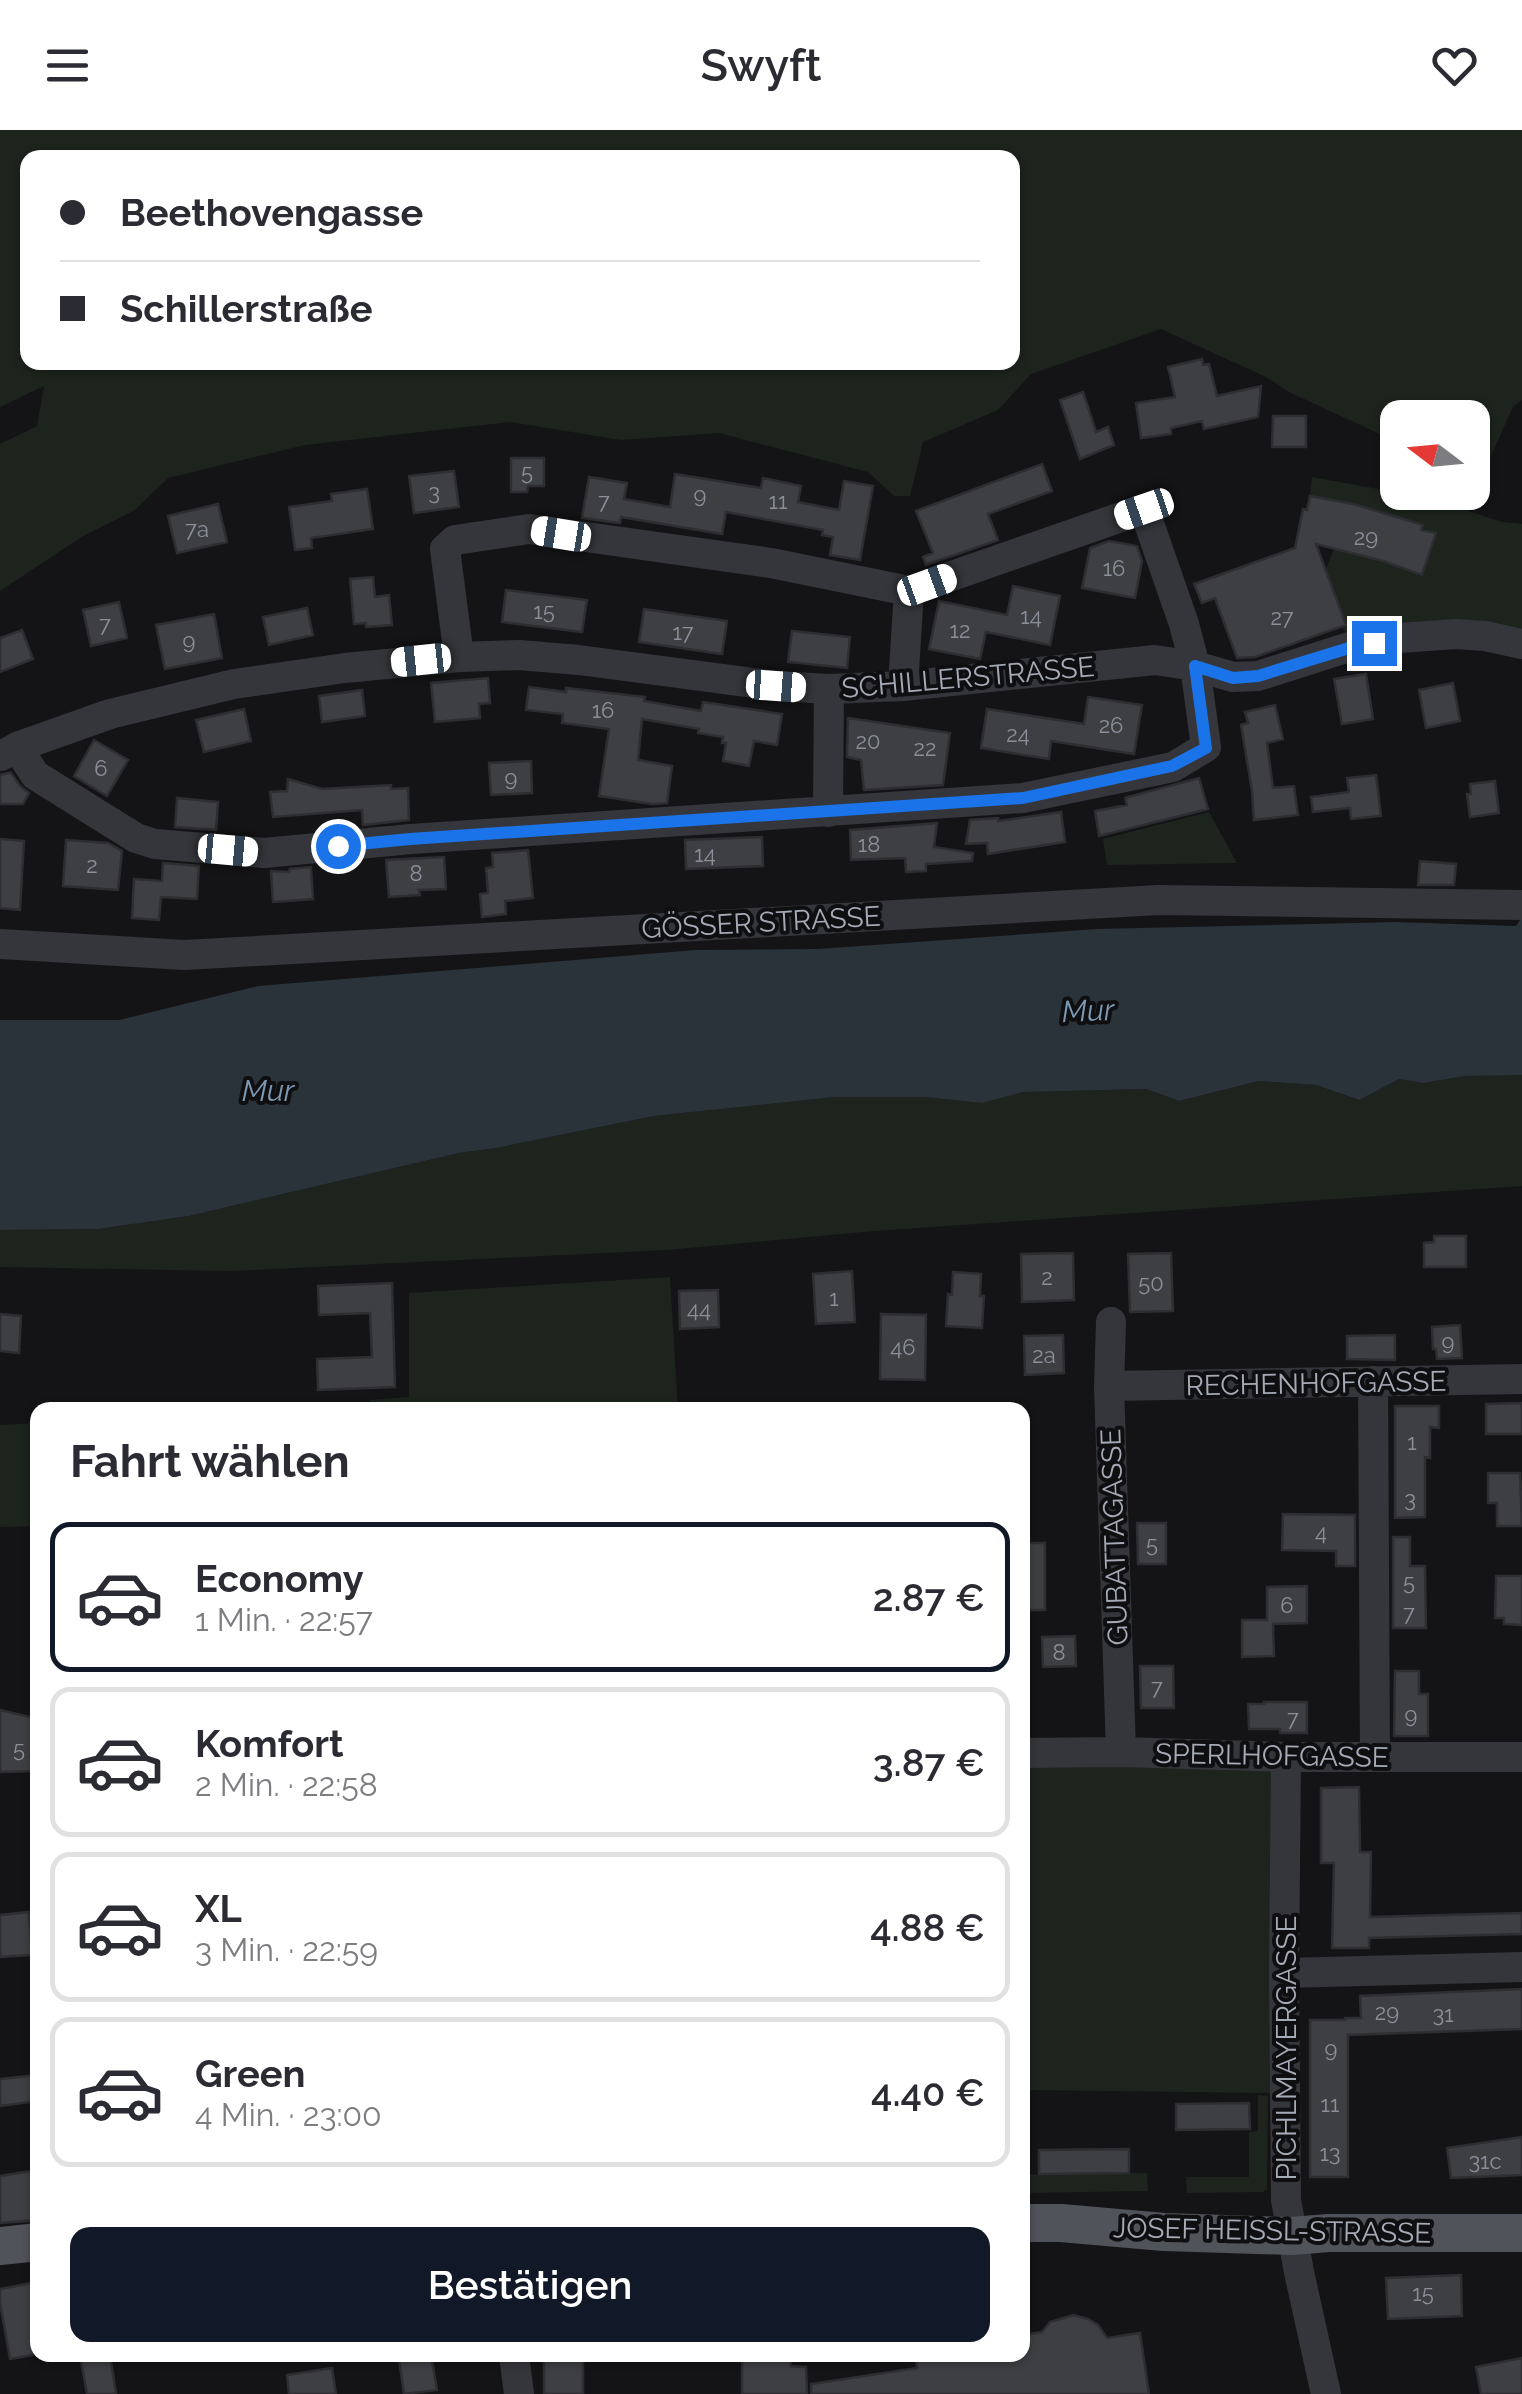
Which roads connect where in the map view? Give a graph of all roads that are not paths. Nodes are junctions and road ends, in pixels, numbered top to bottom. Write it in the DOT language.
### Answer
graph roads {
  1 [pos="909,591"];
  2 [pos="1522,644"];
  3 [pos="459,656"];
  4 [pos="1195,666"];
  5 [pos="903,686"];
  6 [pos="829,690"];
  7 [pos="9,752"];
  8 [pos="828,812"];
  9 [pos="1522,905"];
  10 [pos="0,944"];
  11 [pos="1111,1322"];
  12 [pos="1522,1379"];
  13 [pos="1372,1381"];
  14 [pos="1109,1386"];
  15 [pos="1121,1752"];
  16 [pos="1030,1753"];
  17 [pos="1286,1757"];
  18 [pos="1375,1757"];
  19 [pos="1522,1757"];
  20 [pos="1522,1967"];
  21 [pos="1284,1973"];
  22 [pos="1030,2223"];
  23 [pos="1522,2233"];
  24 [pos="1291,2236"];
  25 [pos="30,2243"];
  26 [pos="0,2246"];
  27 [pos="515,2362"];
  28 [pos="519,2394"];
  29 [pos="1326,2394"];
  1 -- 3 [label="street"];
  1 -- 4 [label="street"];
  1 -- 5 [label="street"];
  2 -- 4 [label="street, SCHILLERSTRASSE"];
  3 -- 6 [label="street, SCHILLERSTRASSE"];
  3 -- 7 [label="street, SCHILLERSTRASSE"];
  4 -- 5 [label="street, SCHILLERSTRASSE"];
  4 -- 8 [label="street"];
  5 -- 6 [label="street, SCHILLERSTRASSE"];
  6 -- 8 [label="street"];
  7 -- 8 [label="street"];
  9 -- 10 [label="street, GÖSSER STRASSE"];
  11 -- 14 [label="street, GUBATTAGASSE"];
  12 -- 13 [label="street, RECHENHOFGASSE"];
  13 -- 14 [label="street, RECHENHOFGASSE"];
  13 -- 18 [label="street"];
  14 -- 15 [label="street, GUBATTAGASSE"];
  15 -- 16 [label="street, SPERLHOFGASSE"];
  15 -- 17 [label="street, SPERLHOFGASSE"];
  17 -- 18 [label="street, SPERLHOFGASSE"];
  17 -- 21 [label="street, PICHLMAYERGASSE"];
  18 -- 19 [label="street, SPERLHOFGASSE"];
  20 -- 21 [label="street"];
  21 -- 24 [label="street, PICHLMAYERGASSE"];
  22 -- 24 [label="main road, JOSEF HEISSL-STRASSE"];
  23 -- 24 [label="main road, JOSEF HEISSL-STRASSE"];
  24 -- 29 [label="street, PICHLMAYERGASSE"];
  25 -- 26 [label="main road"];
  27 -- 28 [label="street"];
}
